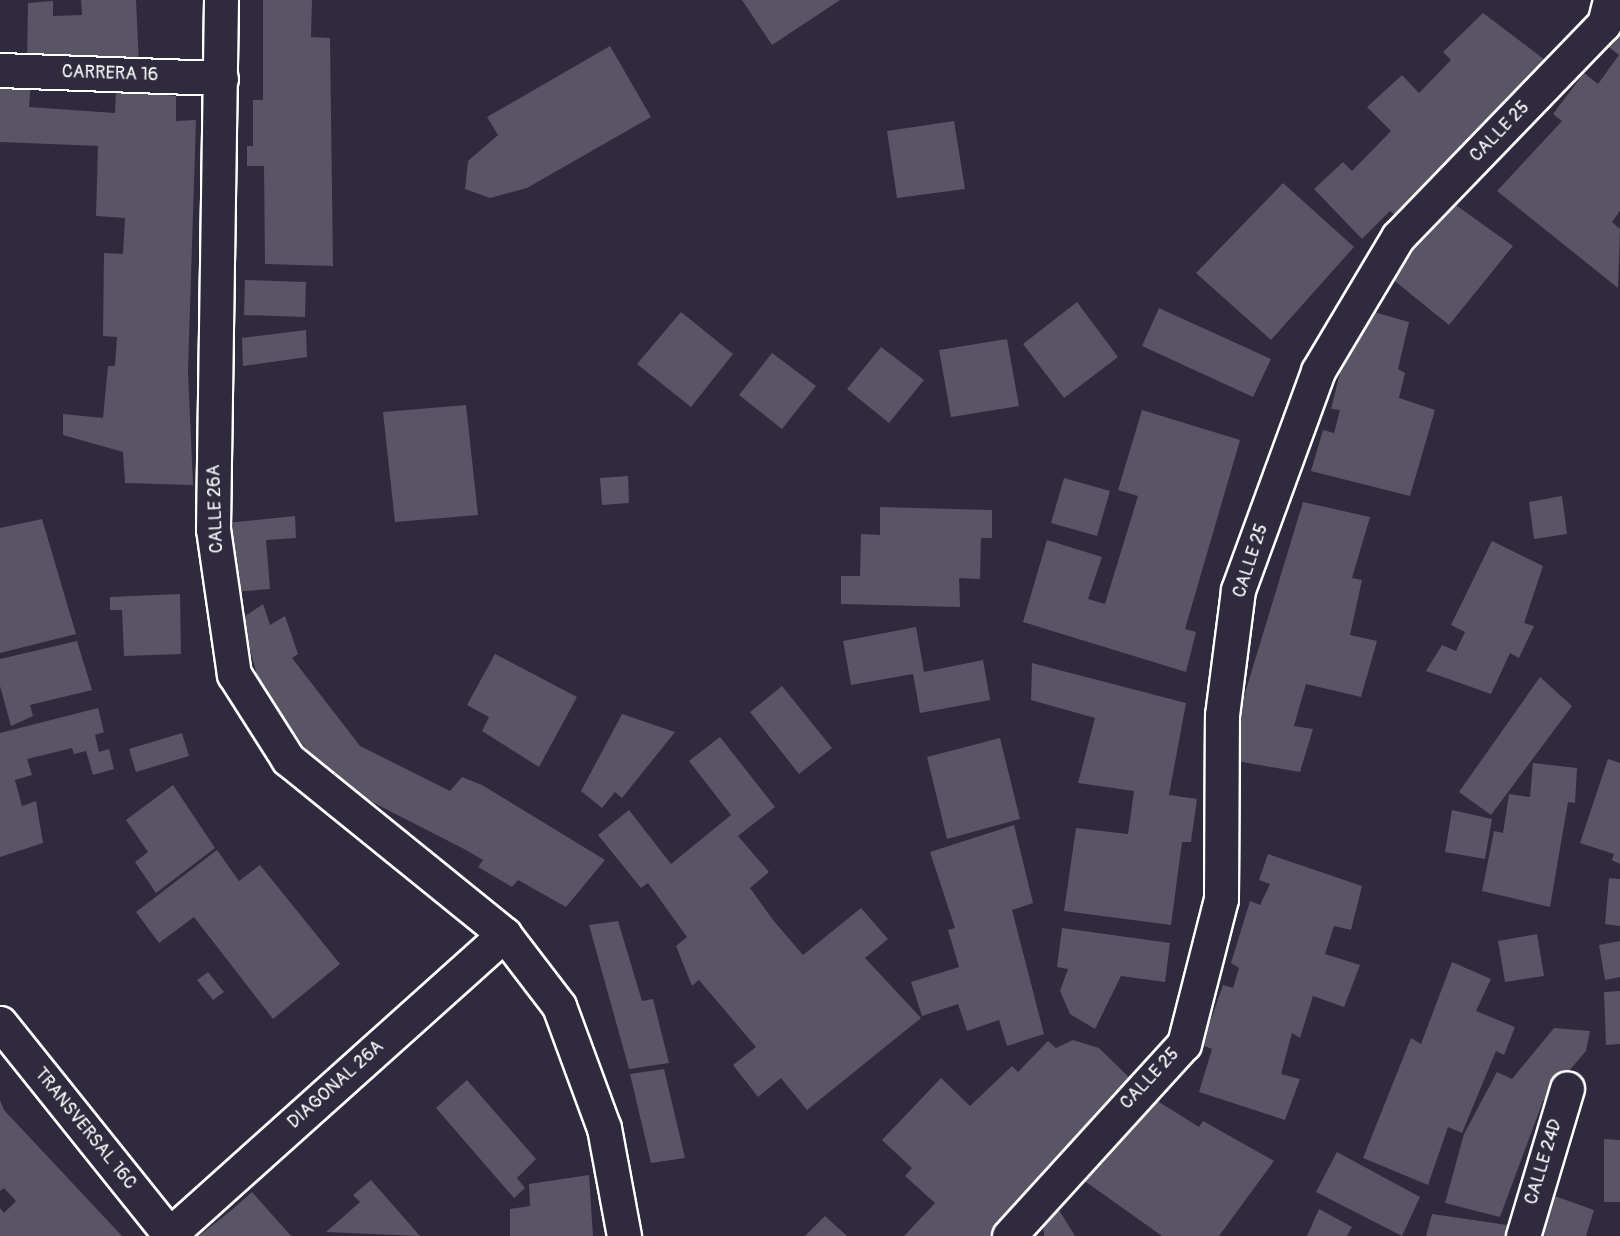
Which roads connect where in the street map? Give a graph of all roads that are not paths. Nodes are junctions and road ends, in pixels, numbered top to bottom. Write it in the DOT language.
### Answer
graph roads {
  1 [pos="221,0"];
  2 [pos="1610,0"];
  3 [pos="0,69"];
  4 [pos="221,78"];
  5 [pos="504,934"];
  6 [pos="0,1023"];
  7 [pos="1567,1088"];
  8 [pos="169,1235"];
  9 [pos="624,1236"];
  10 [pos="1009,1236"];
  11 [pos="1523,1236"];
  1 -- 4 [label="street, CALLE 26A"];
  2 -- 10 [label="street, CALLE 25"];
  3 -- 4 [label="street, CARRERA 16"];
  4 -- 5 [label="street, CALLE 26A"];
  5 -- 8 [label="street, DIAGONAL 26A"];
  5 -- 9 [label="street, CALLE 26A"];
  6 -- 8 [label="street, TRANSVERSAL 16C"];
  7 -- 11 [label="street, CALLE 24D"];
}
